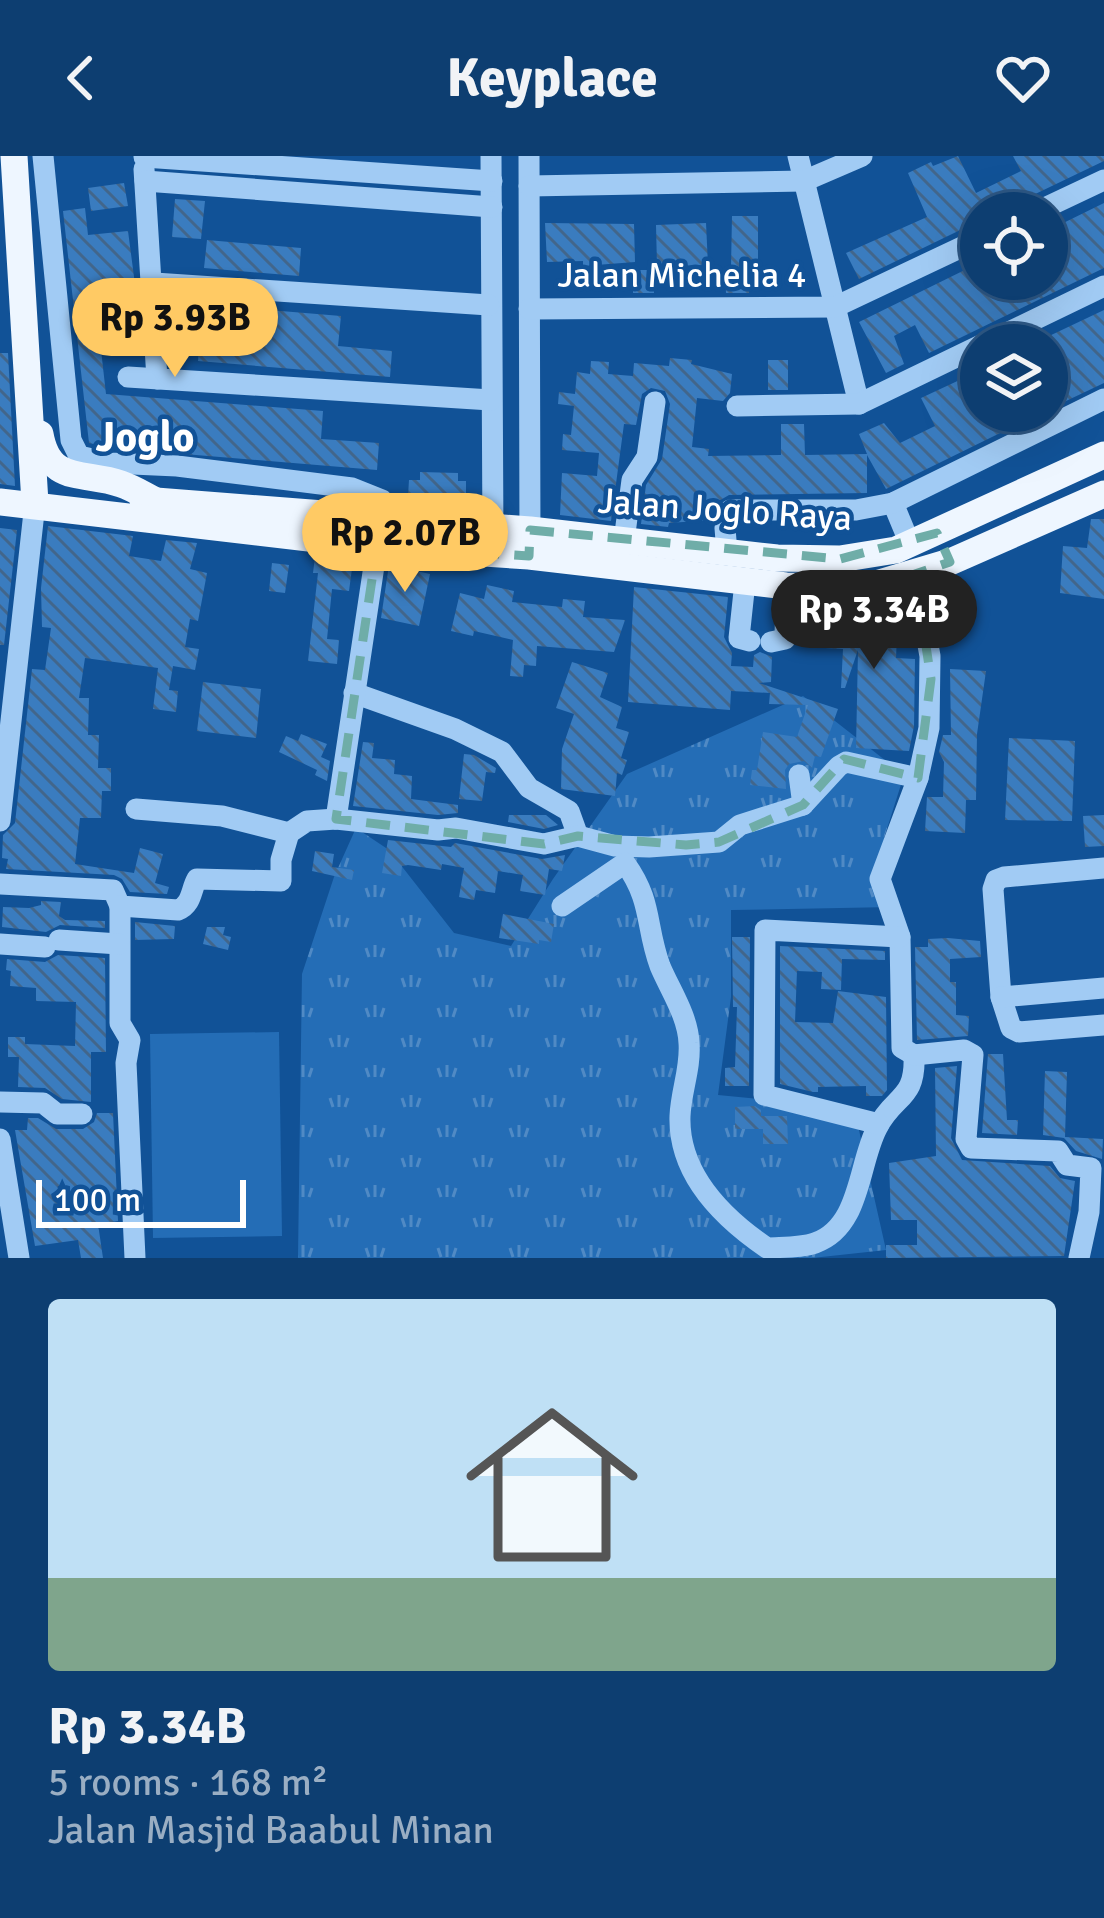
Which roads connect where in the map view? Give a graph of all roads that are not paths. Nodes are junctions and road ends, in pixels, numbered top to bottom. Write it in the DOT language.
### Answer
graph roads {
  1 [pos="14,156"];
  2 [pos="43,156"];
  3 [pos="491,156"];
  4 [pos="529,156"];
  5 [pos="798,156"];
  6 [pos="862,156"];
  7 [pos="144,165"];
  8 [pos="1104,180"];
  9 [pos="491,181"];
  10 [pos="805,181"];
  11 [pos="529,186"];
  12 [pos="45,187"];
  13 [pos="1068,197"];
  14 [pos="11,200"];
  15 [pos="492,207"];
  16 [pos="960,248"];
  17 [pos="154,283"];
  18 [pos="1104,286"];
  19 [pos="489,305"];
  20 [pos="836,307"];
  21 [pos="529,309"];
  22 [pos="1025,324"];
  23 [pos="960,355"];
  24 [pos="128,377"];
  25 [pos="157,379"];
  26 [pos="1104,399"];
  27 [pos="491,400"];
  28 [pos="655,402"];
  29 [pos="859,404"];
  30 [pos="737,406"];
  31 [pos="32,413"];
  32 [pos="1104,455"];
  33 [pos="177,466"];
  34 [pos="1104,494"];
  35 [pos="165,501"];
  36 [pos="0,502"];
  37 [pos="35,503"];
  38 [pos="893,503"];
  39 [pos="404,523"];
  40 [pos="924,538"];
  41 [pos="493,540"];
  42 [pos="624,541"];
  43 [pos="530,543"];
  44 [pos="377,546"];
  45 [pos="727,553"];
  46 [pos="950,562"];
  47 [pos="915,574"];
  48 [pos="745,582"];
  49 [pos="786,586"];
  50 [pos="354,693"];
  51 [pos="799,776"];
  52 [pos="918,778"];
  53 [pos="803,805"];
  54 [pos="136,809"];
  55 [pos="336,819"];
  56 [pos="0,821"];
  57 [pos="289,833"];
  58 [pos="578,836"];
  59 [pos="621,854"];
  60 [pos="1104,868"];
  61 [pos="0,884"];
  62 [pos="120,906"];
  63 [pos="562,906"];
  64 [pos="899,938"];
  65 [pos="0,944"];
  66 [pos="119,944"];
  67 [pos="1104,988"];
  68 [pos="1001,997"];
  69 [pos="1104,1024"];
  70 [pos="914,1055"];
  71 [pos="0,1102"];
  72 [pos="82,1114"];
  73 [pos="879,1124"];
  74 [pos="0,1139"];
  75 [pos="0,1154"];
  76 [pos="767,1253"];
  77 [pos="19,1258"];
  78 [pos="135,1258"];
  79 [pos="1078,1258"];
  1 -- 14 [label="main road"];
  2 -- 12 [label="street"];
  3 -- 9 [label="street"];
  4 -- 11 [label="street"];
  5 -- 10 [label="street"];
  6 -- 10 [label="street"];
  7 -- 9 [label="street"];
  7 -- 15 [label="street"];
  7 -- 17 [label="street"];
  8 -- 13 [label="street"];
  9 -- 15 [label="street"];
  10 -- 11 [label="street"];
  10 -- 20 [label="street"];
  11 -- 21 [label="street"];
  12 -- 14 [label="street"];
  12 -- 33 [label="street"];
  14 -- 31 [label="main road"];
  15 -- 19 [label="street"];
  16 -- 20 [label="street"];
  17 -- 19 [label="street"];
  17 -- 25 [label="street"];
  18 -- 22 [label="street"];
  19 -- 27 [label="street"];
  20 -- 21 [label="street, Jalan Michelia 4"];
  20 -- 29 [label="street"];
  21 -- 43 [label="street"];
  23 -- 29 [label="street"];
  24 -- 25 [label="street"];
  25 -- 27 [label="street"];
  26 -- 38 [label="street"];
  27 -- 41 [label="street"];
  28 -- 42 [label="street"];
  29 -- 30 [label="street"];
  31 -- 35 [label="main road"];
  31 -- 37 [label="main road"];
  32 -- 40 [label="main road, Jalan Joglo Raya"];
  33 -- 35 [label="street"];
  33 -- 39 [label="street"];
  34 -- 46 [label="main road, Jalan Joglo Raya"];
  35 -- 37 [label="main road, Jalan Joglo Raya"];
  35 -- 39 [label="main road, Jalan Joglo Raya"];
  36 -- 37 [label="main road, Jalan Joglo Raya"];
  37 -- 44 [label="main road, Jalan Joglo Raya"];
  37 -- 56 [label="street"];
  38 -- 40 [label="street"];
  38 -- 45 [label="street"];
  39 -- 41 [label="main road, Jalan Joglo Raya"];
  40 -- 45 [label="main road, Jalan Joglo Raya"];
  40 -- 46 [label="main road"];
  41 -- 43 [label="main road, Jalan Joglo Raya"];
  41 -- 44 [label="main road, Jalan Joglo Raya"];
  42 -- 43 [label="main road, Jalan Joglo Raya"];
  42 -- 45 [label="main road, Jalan Joglo Raya"];
  43 -- 48 [label="main road, Jalan Joglo Raya"];
  44 -- 50 [label="street"];
  46 -- 47 [label="main road, Jalan Joglo Raya"];
  47 -- 49 [label="main road, Jalan Joglo Raya"];
  47 -- 52 [label="street"];
  48 -- 49 [label="main road, Jalan Joglo Raya"];
  48 -- 49 [label="street"];
  50 -- 55 [label="street"];
  50 -- 58 [label="street"];
  51 -- 53 [label="street"];
  52 -- 53 [label="street"];
  52 -- 64 [label="street"];
  53 -- 59 [label="street"];
  54 -- 57 [label="street"];
  55 -- 57 [label="street"];
  55 -- 58 [label="street"];
  57 -- 62 [label="street"];
  58 -- 59 [label="street"];
  59 -- 63 [label="street"];
  59 -- 76 [label="street"];
  60 -- 68 [label="street"];
  61 -- 62 [label="street"];
  62 -- 66 [label="street"];
  64 -- 70 [label="street"];
  64 -- 73 [label="street"];
  65 -- 66 [label="street"];
  66 -- 78 [label="street"];
  67 -- 68 [label="street"];
  68 -- 69 [label="street"];
  70 -- 73 [label="street"];
  70 -- 79 [label="street"];
  71 -- 72 [label="street"];
  73 -- 76 [label="street"];
  74 -- 75 [label="street"];
  75 -- 77 [label="street"];
}
